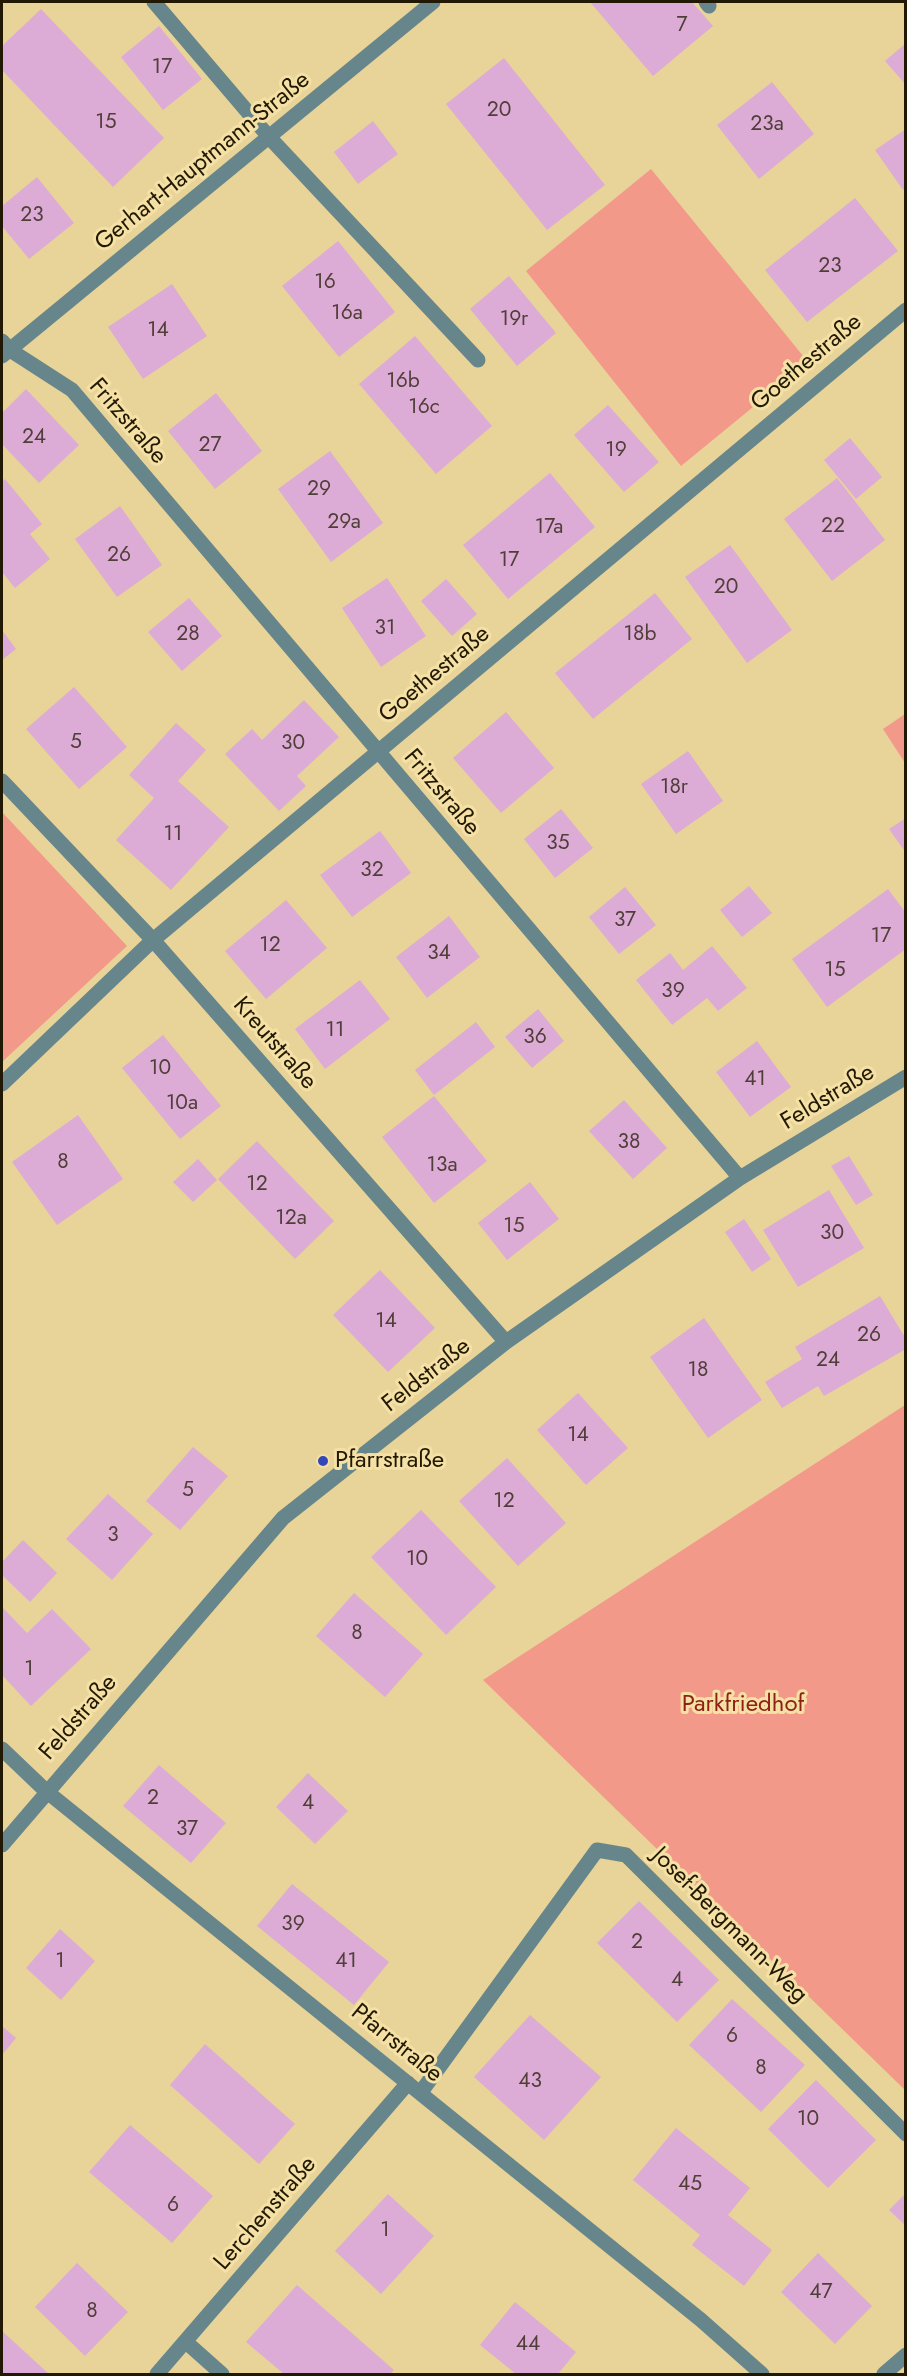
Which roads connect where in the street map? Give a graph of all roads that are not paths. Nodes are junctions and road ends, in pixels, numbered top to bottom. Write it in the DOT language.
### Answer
graph roads {
  1 [pos="154,2"];
  2 [pos="433,2"];
  3 [pos="269,137"];
  4 [pos="906,310"];
  5 [pos="4,349"];
  6 [pos="478,360"];
  7 [pos="377,753"];
  8 [pos="2,781"];
  9 [pos="153,940"];
  10 [pos="906,1077"];
  11 [pos="2,1084"];
  12 [pos="740,1178"];
  13 [pos="506,1342"];
  14 [pos="2,1749"];
  15 [pos="46,1791"];
  16 [pos="2,1845"];
  17 [pos="414,2087"];
  18 [pos="906,2134"];
  19 [pos="186,2342"];
  20 [pos="906,2355"];
  21 [pos="157,2374"];
  22 [pos="222,2374"];
  23 [pos="762,2374"];
  24 [pos="884,2374"];
  1 -- 3 [label="street"];
  2 -- 3 [label="street, Gerhart-Hauptmann-Straße"];
  3 -- 5 [label="street, Gerhart-Hauptmann-Straße"];
  3 -- 6 [label="street"];
  4 -- 7 [label="street, Goethestraße"];
  5 -- 7 [label="street, Fritzstraße"];
  7 -- 9 [label="street, Goethestraße"];
  7 -- 12 [label="street, Fritzstraße"];
  8 -- 9 [label="street, Kreutstraße"];
  9 -- 11 [label="street, Goethestraße"];
  9 -- 13 [label="street, Kreutstraße"];
  10 -- 12 [label="street, Feldstraße"];
  12 -- 13 [label="street, Feldstraße"];
  13 -- 15 [label="street, Feldstraße"];
  14 -- 15 [label="street, Pfarrstraße"];
  15 -- 16 [label="street, Feldstraße"];
  15 -- 17 [label="street, Pfarrstraße"];
  17 -- 18 [label="street, Josef-Bergmann-Weg"];
  17 -- 19 [label="street, Lerchenstraße"];
  17 -- 23 [label="street, Pfarrstraße"];
  19 -- 21 [label="street, Lerchenstraße"];
  19 -- 22 [label="street"];
  20 -- 24 [label="street"];
}
